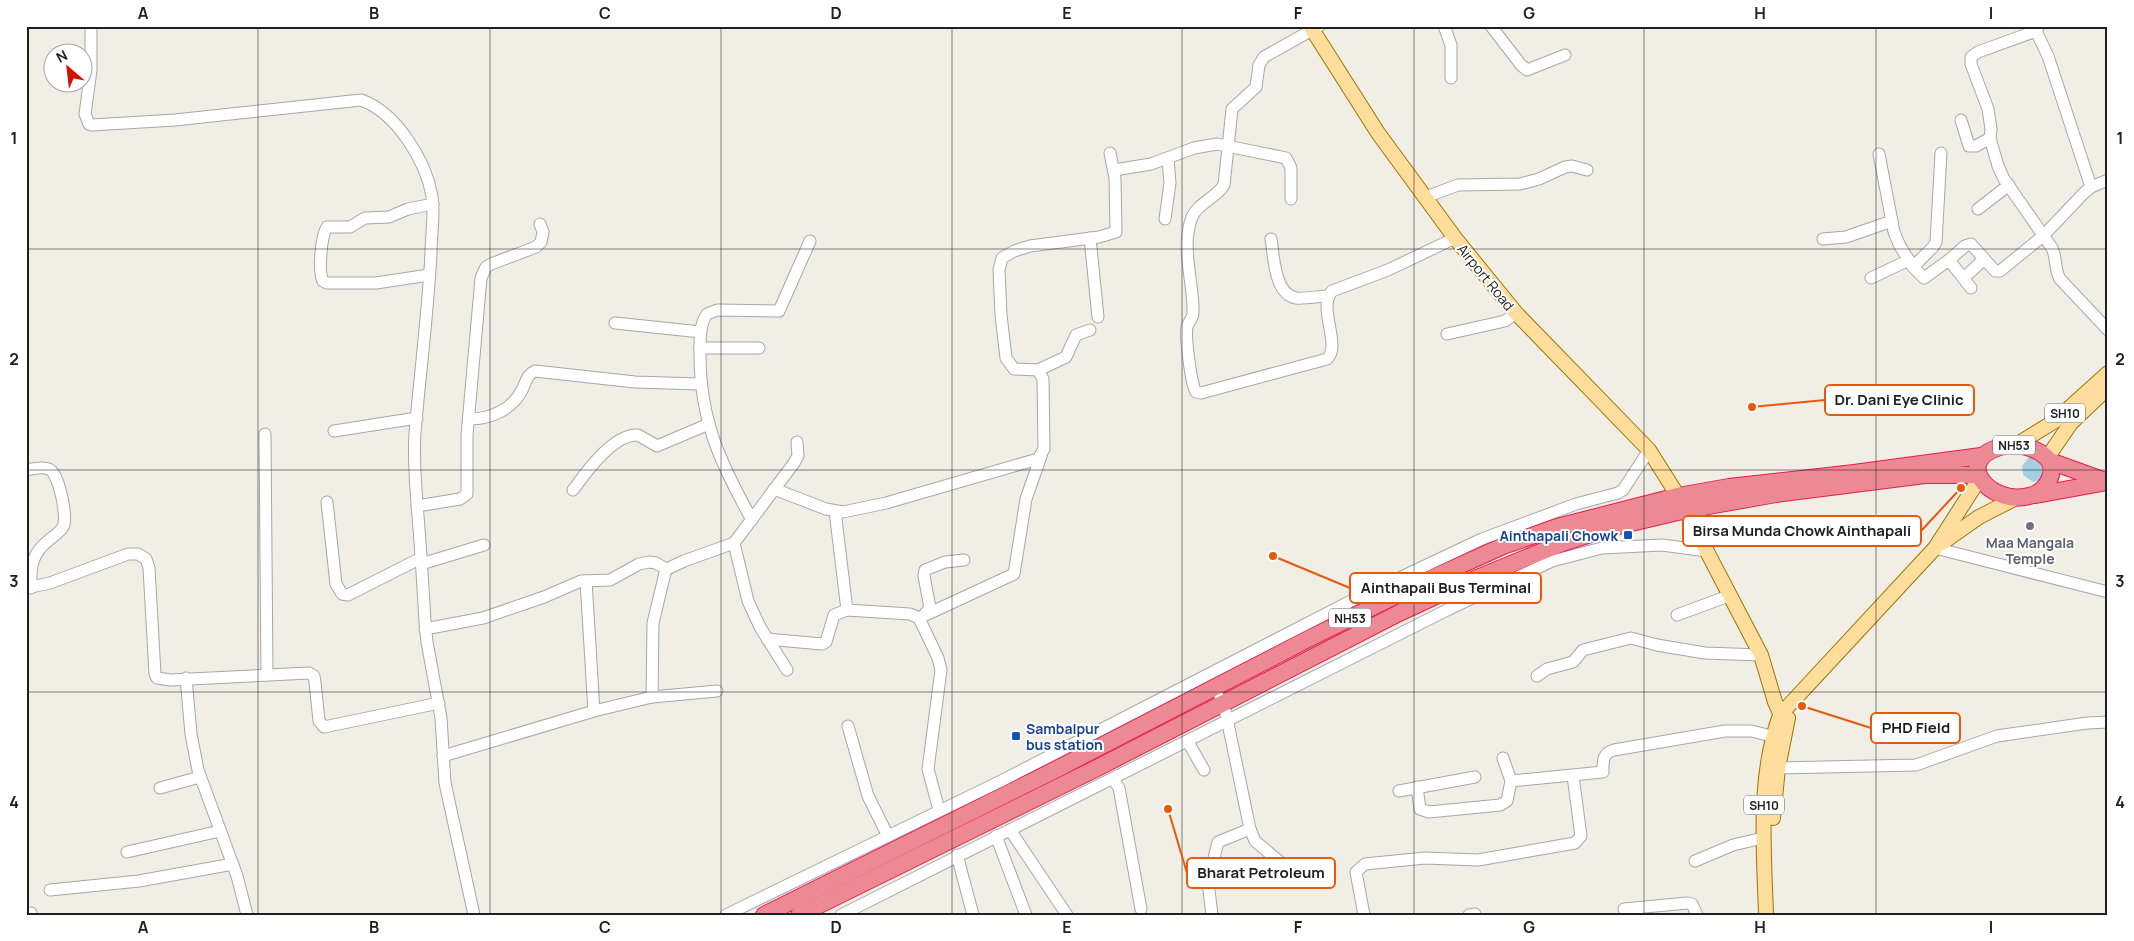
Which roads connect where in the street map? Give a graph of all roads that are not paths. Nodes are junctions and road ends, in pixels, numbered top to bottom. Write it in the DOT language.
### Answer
graph roads {
  1 [pos="91,26"];
  2 [pos="1444,26"];
  3 [pos="1491,26"];
  4 [pos="1314,28"];
  5 [pos="2038,29"];
  6 [pos="1565,55"];
  7 [pos="1451,78"];
  8 [pos="1960,120"];
  9 [pos="1990,138"];
  10 [pos="1229,146"];
  11 [pos="1110,153"];
  12 [pos="1941,153"];
  13 [pos="1879,154"];
  14 [pos="1168,159"];
  15 [pos="1114,170"];
  16 [pos="1587,170"];
  17 [pos="2108,180"];
  18 [pos="2009,185"];
  19 [pos="2091,187"];
  20 [pos="1426,197"];
  21 [pos="1291,199"];
  22 [pos="433,204"];
  23 [pos="1978,208"];
  24 [pos="1165,218"];
  25 [pos="1892,221"];
  26 [pos="540,224"];
  27 [pos="2043,236"];
  28 [pos="1090,238"];
  29 [pos="1455,238"];
  30 [pos="1271,239"];
  31 [pos="1823,240"];
  32 [pos="810,241"];
  33 [pos="1984,259"];
  34 [pos="1949,260"];
  35 [pos="1911,264"];
  36 [pos="429,275"];
  37 [pos="1871,278"];
  38 [pos="1328,296"];
  39 [pos="1516,313"];
  40 [pos="1098,317"];
  41 [pos="615,323"];
  42 [pos="1090,330"];
  43 [pos="2108,330"];
  44 [pos="701,332"];
  45 [pos="1447,334"];
  46 [pos="700,348"];
  47 [pos="759,348"];
  48 [pos="1038,370"];
  49 [pos="2108,373"];
  50 [pos="700,384"];
  51 [pos="2108,388"];
  52 [pos="417,418"];
  53 [pos="469,419"];
  54 [pos="709,424"];
  55 [pos="334,431"];
  56 [pos="265,434"];
  57 [pos="797,442"];
  58 [pos="2016,445"];
  59 [pos="1649,450"];
  60 [pos="1041,456"];
  61 [pos="1981,456"];
  62 [pos="2049,460"];
  63 [pos="26,470"];
  64 [pos="1979,476"];
  65 [pos="2108,482"];
  66 [pos="774,489"];
  67 [pos="573,490"];
  68 [pos="2034,495"];
  69 [pos="2016,498"];
  70 [pos="327,502"];
  71 [pos="1682,503"];
  72 [pos="417,506"];
  73 [pos="835,511"];
  74 [pos="752,520"];
  75 [pos="734,543"];
  76 [pos="484,545"];
  77 [pos="1935,548"];
  78 [pos="1707,551"];
  79 [pos="964,560"];
  80 [pos="421,561"];
  81 [pos="666,569"];
  82 [pos="586,581"];
  83 [pos="29,588"];
  84 [pos="2108,592"];
  85 [pos="1731,595"];
  86 [pos="847,610"];
  87 [pos="1677,615"];
  88 [pos="920,618"];
  89 [pos="426,629"];
  90 [pos="767,639"];
  91 [pos="1762,655"];
  92 [pos="787,670"];
  93 [pos="267,675"];
  94 [pos="1537,676"];
  95 [pos="186,678"];
  96 [pos="1216,678"];
  97 [pos="717,691"];
  98 [pos="652,697"];
  99 [pos="439,703"];
  100 [pos="1221,704"];
  101 [pos="594,711"];
  102 [pos="1783,720"];
  103 [pos="1227,722"];
  104 [pos="2108,722"];
  105 [pos="848,726"];
  106 [pos="1772,736"];
  107 [pos="1188,742"];
  108 [pos="443,756"];
  109 [pos="1503,758"];
  110 [pos="1778,768"];
  111 [pos="1204,770"];
  112 [pos="1573,776"];
  113 [pos="200,777"];
  114 [pos="1475,777"];
  115 [pos="1112,779"];
  116 [pos="1511,781"];
  117 [pos="160,788"];
  118 [pos="1417,788"];
  119 [pos="1399,791"];
  120 [pos="939,810"];
  121 [pos="1250,829"];
  122 [pos="1010,830"];
  123 [pos="220,832"];
  124 [pos="888,836"];
  125 [pos="996,836"];
  126 [pos="1763,838"];
  127 [pos="127,852"];
  128 [pos="957,855"];
  129 [pos="1695,861"];
  130 [pos="1280,862"];
  131 [pos="233,864"];
  132 [pos="50,890"];
  133 [pos="1141,909"];
  134 [pos="1624,910"];
  135 [pos="247,915"];
  136 [pos="474,915"];
  137 [pos="726,915"];
  138 [pos="764,915"];
  139 [pos="799,915"];
  140 [pos="842,915"];
  141 [pos="973,915"];
  142 [pos="1026,915"];
  143 [pos="1066,915"];
  144 [pos="1212,915"];
  145 [pos="1364,915"];
  146 [pos="1697,915"];
  147 [pos="1766,915"];
  148 [pos="1776,915"];
  1 -- 22 [label="street"];
  2 -- 7 [label="street"];
  3 -- 6 [label="street"];
  4 -- 10 [label="street"];
  4 -- 20 [label="main road, Airport Road"];
  5 -- 9 [label="street"];
  5 -- 19 [label="street"];
  8 -- 9 [label="street"];
  9 -- 18 [label="street"];
  10 -- 14 [label="street"];
  10 -- 21 [label="street"];
  10 -- 38 [label="street"];
  11 -- 15 [label="street"];
  12 -- 35 [label="street"];
  13 -- 25 [label="street"];
  14 -- 15 [label="street"];
  14 -- 24 [label="street"];
  15 -- 28 [label="street"];
  16 -- 20 [label="street"];
  17 -- 19 [label="street"];
  18 -- 23 [label="street"];
  18 -- 27 [label="street"];
  19 -- 27 [label="street"];
  20 -- 29 [label="main road, Airport Road"];
  22 -- 36 [label="street"];
  22 -- 36 [label="street"];
  25 -- 31 [label="street"];
  25 -- 35 [label="street"];
  26 -- 53 [label="street"];
  27 -- 33 [label="street"];
  27 -- 43 [label="street"];
  28 -- 40 [label="street"];
  28 -- 48 [label="street"];
  29 -- 38 [label="street"];
  29 -- 39 [label="main road, Airport Road"];
  30 -- 38 [label="street"];
  32 -- 44 [label="street"];
  33 -- 34 [label="street"];
  33 -- 34 [label="street"];
  34 -- 35 [label="street"];
  35 -- 37 [label="street"];
  36 -- 52 [label="street"];
  39 -- 45 [label="street"];
  39 -- 59 [label="main road, Airport Road"];
  41 -- 44 [label="street"];
  42 -- 48 [label="street"];
  44 -- 46 [label="street"];
  46 -- 47 [label="street"];
  46 -- 50 [label="street"];
  48 -- 60 [label="street"];
  49 -- 58 [label="main road, SH10"];
  50 -- 53 [label="street"];
  50 -- 54 [label="street"];
  51 -- 62 [label="main road, SH10"];
  52 -- 55 [label="street"];
  52 -- 72 [label="street"];
  53 -- 72 [label="street"];
  54 -- 67 [label="street"];
  54 -- 74 [label="street"];
  56 -- 93 [label="street"];
  57 -- 66 [label="street"];
  58 -- 61 [label="highway, NH53"];
  58 -- 62 [label="highway, NH53"];
  59 -- 71 [label="main road, Airport Road"];
  59 -- 96 [label="street"];
  60 -- 73 [label="street"];
  60 -- 88 [label="street"];
  61 -- 64 [label="highway, NH53"];
  61 -- 71 [label="highway, NH53"];
  62 -- 65 [label="highway, NH53"];
  62 -- 68 [label="highway, NH53"];
  63 -- 83 [label="street"];
  64 -- 69 [label="highway, NH53"];
  64 -- 71 [label="highway, NH53"];
  64 -- 77 [label="main road, SH10"];
  65 -- 68 [label="highway, NH53"];
  66 -- 73 [label="street"];
  66 -- 74 [label="street"];
  68 -- 69 [label="highway, NH53"];
  69 -- 77 [label="main road, SH10"];
  70 -- 80 [label="street"];
  71 -- 78 [label="main road, Airport Road"];
  71 -- 96 [label="highway, NH53"];
  71 -- 100 [label="highway, NH53"];
  72 -- 80 [label="street"];
  73 -- 86 [label="street"];
  74 -- 75 [label="street"];
  75 -- 81 [label="street"];
  75 -- 90 [label="street"];
  76 -- 80 [label="street"];
  77 -- 84 [label="street"];
  77 -- 102 [label="main road, SH10"];
  78 -- 85 [label="main road, Airport Road"];
  78 -- 103 [label="street"];
  79 -- 88 [label="street"];
  80 -- 89 [label="street"];
  81 -- 82 [label="street"];
  81 -- 98 [label="street"];
  82 -- 89 [label="street"];
  82 -- 101 [label="street"];
  83 -- 95 [label="street"];
  85 -- 87 [label="street"];
  85 -- 91 [label="main road, Airport Road"];
  86 -- 88 [label="street"];
  86 -- 90 [label="street"];
  88 -- 120 [label="street"];
  89 -- 99 [label="street"];
  90 -- 92 [label="street"];
  91 -- 94 [label="street"];
  91 -- 102 [label="main road, Airport Road"];
  93 -- 95 [label="street"];
  93 -- 99 [label="street"];
  95 -- 113 [label="street"];
  96 -- 100 [label="street"];
  96 -- 120 [label="street"];
  96 -- 138 [label="highway, NH53"];
  97 -- 98 [label="street"];
  98 -- 101 [label="street"];
  99 -- 108 [label="street"];
  100 -- 103 [label="street"];
  100 -- 139 [label="highway, NH53"];
  101 -- 108 [label="street"];
  102 -- 106 [label="main road, SH10"];
  102 -- 110 [label="main road, SH10"];
  103 -- 107 [label="street"];
  103 -- 121 [label="street"];
  104 -- 110 [label="street"];
  105 -- 124 [label="street"];
  106 -- 112 [label="street"];
  106 -- 126 [label="main road, SH10"];
  107 -- 111 [label="street"];
  107 -- 115 [label="street"];
  108 -- 136 [label="street"];
  109 -- 116 [label="street"];
  110 -- 148 [label="main road, SH10"];
  112 -- 116 [label="street"];
  112 -- 145 [label="street"];
  113 -- 117 [label="street"];
  113 -- 123 [label="street"];
  114 -- 118 [label="street"];
  115 -- 122 [label="street"];
  115 -- 133 [label="street"];
  116 -- 118 [label="street"];
  118 -- 119 [label="street"];
  120 -- 124 [label="street"];
  121 -- 130 [label="street"];
  121 -- 144 [label="street"];
  122 -- 125 [label="street"];
  122 -- 143 [label="street"];
  123 -- 127 [label="street"];
  123 -- 131 [label="street"];
  124 -- 137 [label="street"];
  125 -- 128 [label="street"];
  125 -- 142 [label="street"];
  126 -- 129 [label="street"];
  126 -- 147 [label="main road, SH10"];
  128 -- 140 [label="street"];
  128 -- 141 [label="street"];
  131 -- 132 [label="street"];
  131 -- 135 [label="street"];
  134 -- 146 [label="street"];
}
